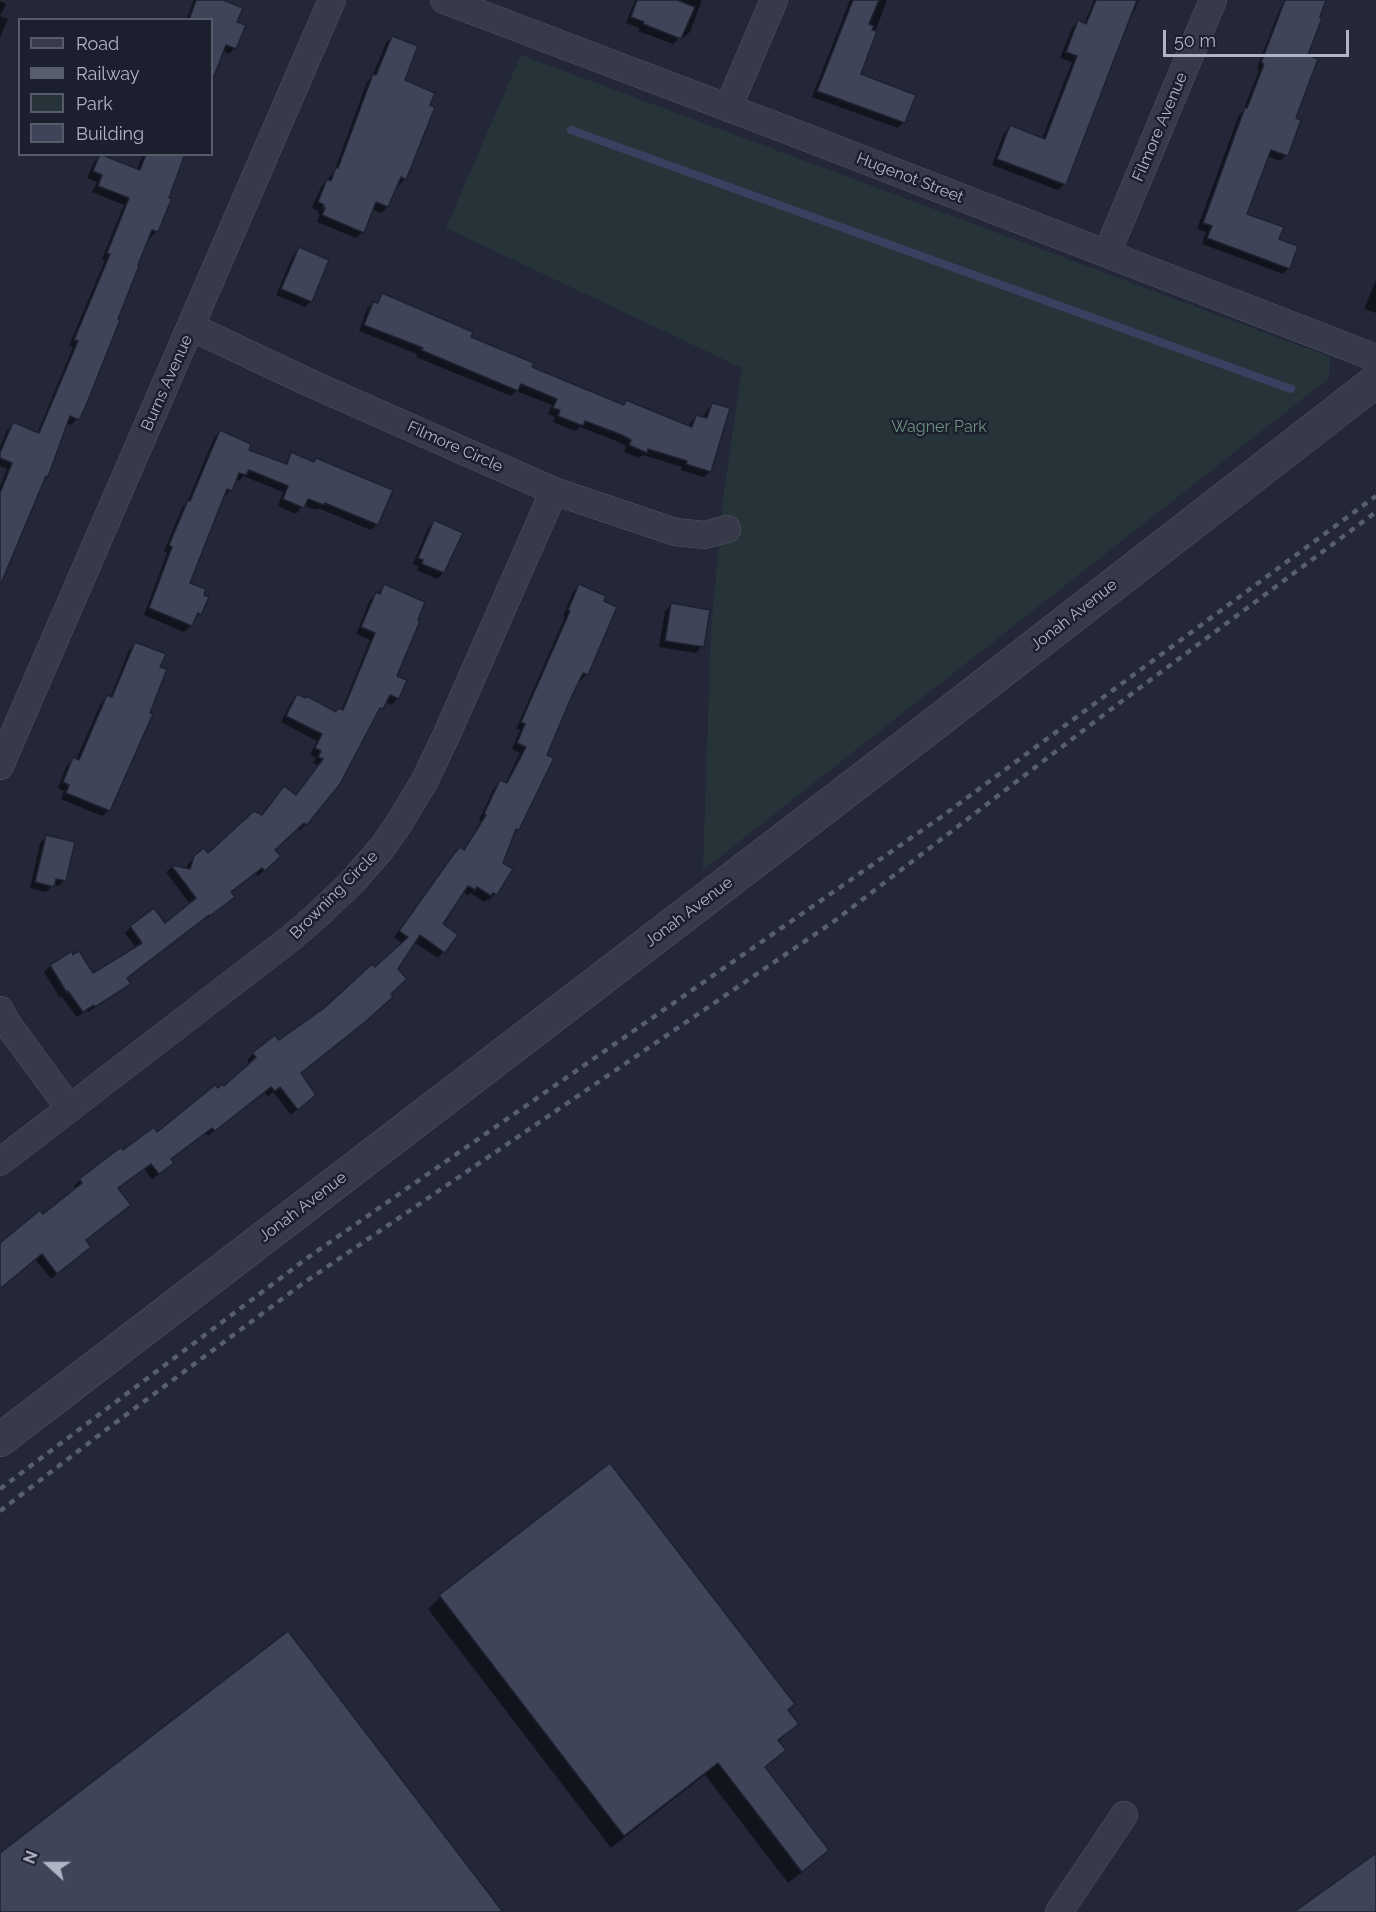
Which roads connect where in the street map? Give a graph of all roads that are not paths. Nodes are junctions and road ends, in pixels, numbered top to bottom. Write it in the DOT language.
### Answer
graph roads {
  1 [pos="332,0"];
  2 [pos="444,0"];
  3 [pos="774,0"];
  4 [pos="1213,0"];
  5 [pos="728,108"];
  6 [pos="1107,253"];
  7 [pos="191,327"];
  8 [pos="1376,358"];
  9 [pos="1376,381"];
  10 [pos="554,491"];
  11 [pos="727,529"];
  12 [pos="0,766"];
  13 [pos="0,1010"];
  14 [pos="69,1108"];
  15 [pos="0,1162"];
  16 [pos="0,1440"];
  17 [pos="1124,1815"];
  18 [pos="1059,1912"];
  1 -- 7 [label="street, Burns Avenue"];
  2 -- 5 [label="street, Hugenot Street"];
  3 -- 5 [label="street"];
  4 -- 6 [label="street, Filmore Avenue"];
  5 -- 6 [label="street, Hugenot Street"];
  6 -- 8 [label="street, Hugenot Street"];
  7 -- 10 [label="street, Filmore Circle"];
  7 -- 12 [label="street, Burns Avenue"];
  9 -- 16 [label="street, Jonah Avenue"];
  10 -- 11 [label="street, Filmore Circle"];
  10 -- 14 [label="street, Browning Circle"];
  13 -- 14 [label="street"];
  14 -- 15 [label="street, Browning Circle"];
  17 -- 18 [label="street"];
}
